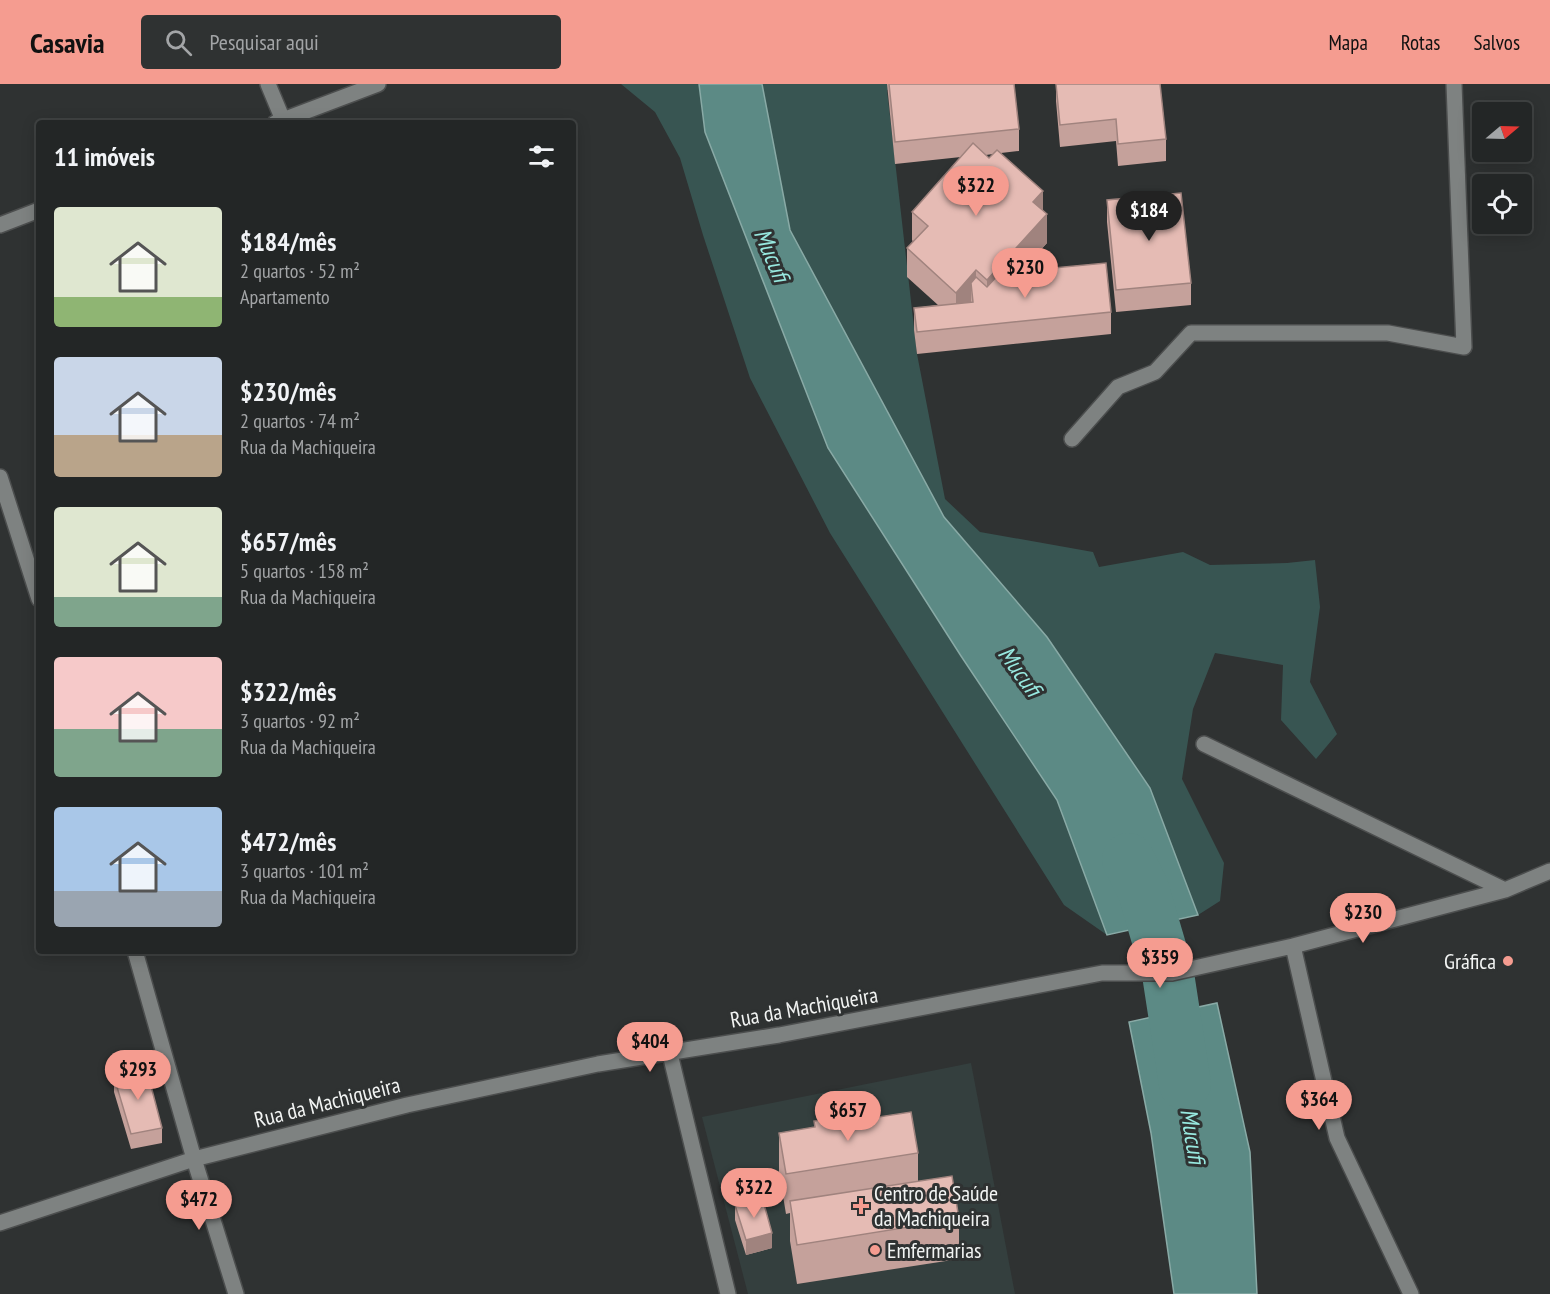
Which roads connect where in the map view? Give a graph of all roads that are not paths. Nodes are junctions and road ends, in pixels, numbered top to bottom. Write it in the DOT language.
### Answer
graph roads {
  1 [pos="268,84"];
  2 [pos="378,84"];
  3 [pos="1454,84"];
  4 [pos="278,120"];
  5 [pos="284,120"];
  6 [pos="36,211"];
  7 [pos="0,225"];
  8 [pos="1072,439"];
  9 [pos="0,477"];
  10 [pos="36,590"];
  11 [pos="1204,744"];
  12 [pos="1550,871"];
  13 [pos="1504,890"];
  14 [pos="1293,946"];
  15 [pos="136,954"];
  16 [pos="670,1053"];
  17 [pos="194,1159"];
  18 [pos="0,1223"];
  19 [pos="236,1294"];
  20 [pos="728,1294"];
  21 [pos="1411,1294"];
  1 -- 4 [label="street"];
  2 -- 5 [label="street"];
  3 -- 8 [label="street"];
  6 -- 7 [label="street"];
  9 -- 10 [label="street"];
  11 -- 13 [label="street"];
  12 -- 13 [label="street, Rua da Machiqueira"];
  13 -- 14 [label="street, Rua da Machiqueira"];
  14 -- 16 [label="street, Rua da Machiqueira"];
  14 -- 21 [label="street"];
  15 -- 17 [label="street"];
  16 -- 17 [label="street, Rua da Machiqueira"];
  16 -- 20 [label="street"];
  17 -- 18 [label="street, Rua da Machiqueira"];
  17 -- 19 [label="street"];
}
